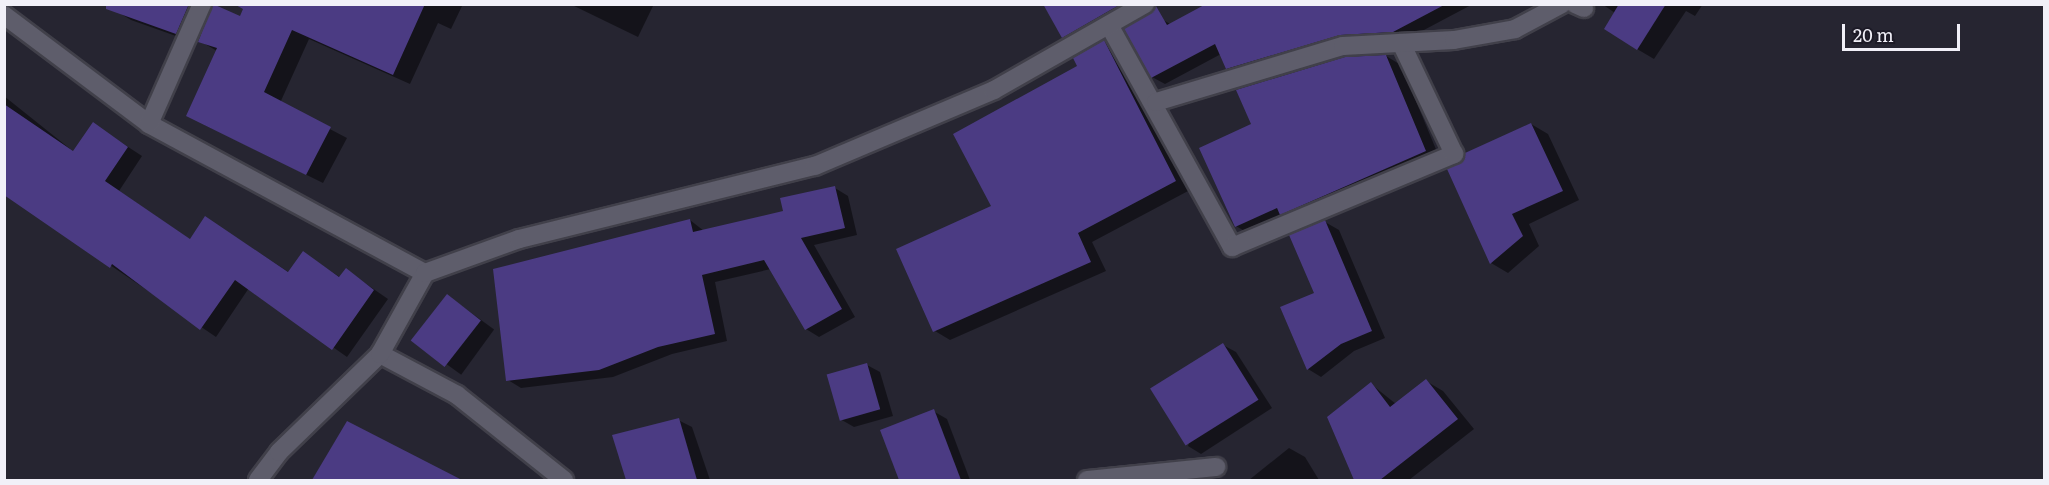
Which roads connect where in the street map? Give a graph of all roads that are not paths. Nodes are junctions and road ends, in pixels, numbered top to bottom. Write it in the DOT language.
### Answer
graph roads {
  1 [pos="202,4"];
  2 [pos="1145,4"];
  3 [pos="1562,4"];
  4 [pos="4,15"];
  5 [pos="1109,25"];
  6 [pos="1401,43"];
  7 [pos="1156,102"];
  8 [pos="149,124"];
  9 [pos="425,273"];
  10 [pos="380,354"];
  11 [pos="1216,467"];
  12 [pos="258,480"];
  13 [pos="564,480"];
  14 [pos="1087,480"];
  1 -- 8 [label="street"];
  2 -- 5 [label="street"];
  3 -- 6 [label="street"];
  4 -- 8 [label="street"];
  5 -- 7 [label="street"];
  5 -- 9 [label="street"];
  6 -- 7 [label="street"];
  6 -- 7 [label="street"];
  8 -- 9 [label="street"];
  9 -- 10 [label="street"];
  10 -- 12 [label="street"];
  10 -- 13 [label="street"];
  11 -- 14 [label="street"];
}
